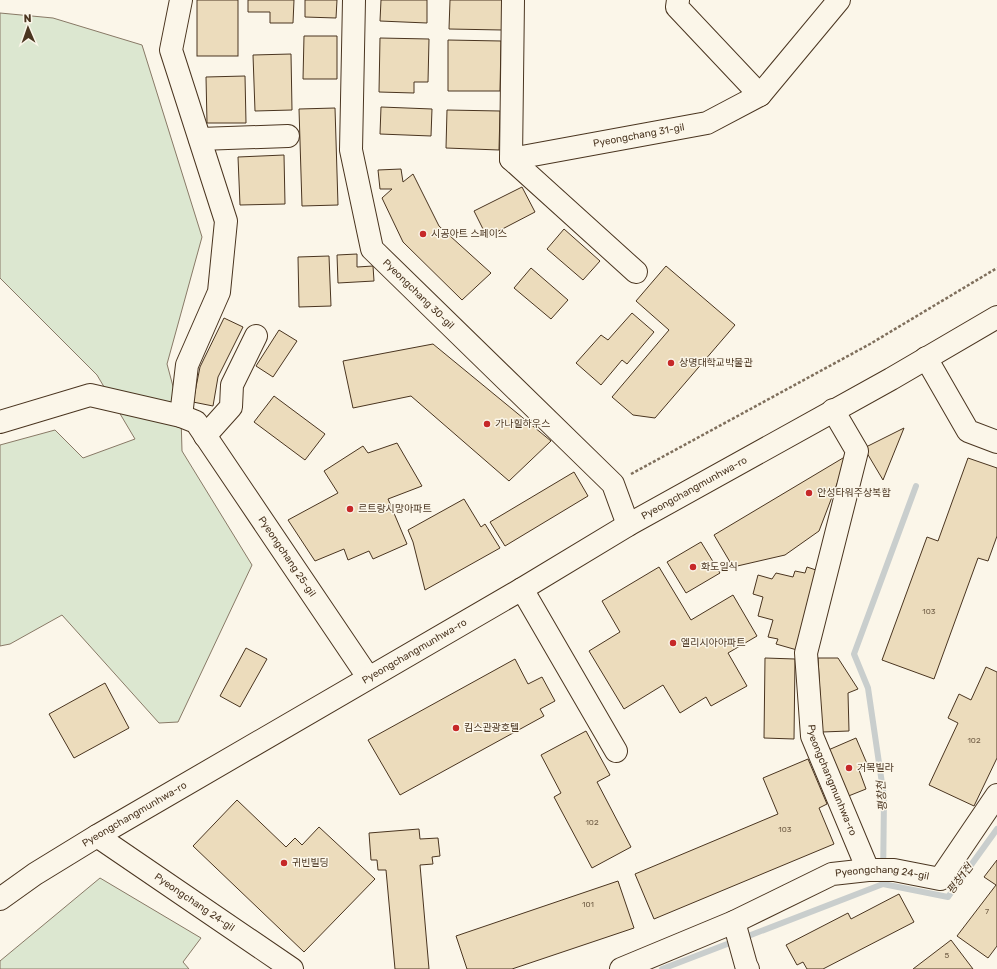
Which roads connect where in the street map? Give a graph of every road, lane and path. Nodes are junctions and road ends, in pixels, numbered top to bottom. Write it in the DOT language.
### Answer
graph roads {
  1 [pos="181,0"];
  2 [pos="354,0"];
  3 [pos="513,0"];
  4 [pos="678,0"];
  5 [pos="838,0"];
  6 [pos="760,95"];
  7 [pos="288,136"];
  8 [pos="200,139"];
  9 [pos="511,159"];
  10 [pos="997,268"];
  11 [pos="636,272"];
  12 [pos="997,317"];
  13 [pos="256,336"];
  14 [pos="926,358"];
  15 [pos="833,410"];
  16 [pos="181,416"];
  17 [pos="0,422"];
  18 [pos="205,436"];
  19 [pos="997,442"];
  20 [pos="613,484"];
  21 [pos="628,525"];
  22 [pos="522,589"];
  23 [pos="368,677"];
  24 [pos="616,751"];
  25 [pos="997,795"];
  26 [pos="96,836"];
  27 [pos="868,870"];
  28 [pos="0,898"];
  29 [pos="734,922"];
  30 [pos="292,969"];
  31 [pos="621,969"];
  32 [pos="748,969"];
  1 -- 8 [label="street"];
  2 -- 20 [label="street, Pyeongchang 30-gil"];
  3 -- 9 [label="street"];
  4 -- 6 [label="street"];
  5 -- 6 [label="street, Pyeongchang 31-gil"];
  6 -- 9 [label="street, Pyeongchang 31-gil"];
  7 -- 8 [label="street"];
  8 -- 16 [label="street"];
  9 -- 11 [label="street"];
  10 -- 20 [label="path"];
  12 -- 14 [label="street, Pyeongchangmunhwa-ro"];
  13 -- 18 [label="street"];
  14 -- 15 [label="street, Pyeongchangmunhwa-ro"];
  14 -- 19 [label="street"];
  15 -- 21 [label="street, Pyeongchangmunhwa-ro"];
  15 -- 27 [label="street, Pyeongchangmunhwa-ro"];
  16 -- 17 [label="street, Pyeongchang 25-gil"];
  16 -- 18 [label="street, Pyeongchang 25-gil"];
  18 -- 23 [label="street, Pyeongchang 25-gil"];
  20 -- 21 [label="street, Pyeongchang 30-gil"];
  21 -- 22 [label="street, Pyeongchangmunhwa-ro"];
  22 -- 23 [label="street, Pyeongchangmunhwa-ro"];
  22 -- 24 [label="street"];
  23 -- 26 [label="street, Pyeongchangmunhwa-ro"];
  25 -- 27 [label="street, Pyeongchang 24-gil"];
  26 -- 28 [label="street, Pyeongchangmunhwa-ro"];
  26 -- 30 [label="street, Pyeongchang 24-gil"];
  27 -- 29 [label="street, Pyeongchang 24-gil"];
  29 -- 31 [label="street, Pyeongchang 24-gil"];
  29 -- 32 [label="street"];
}
